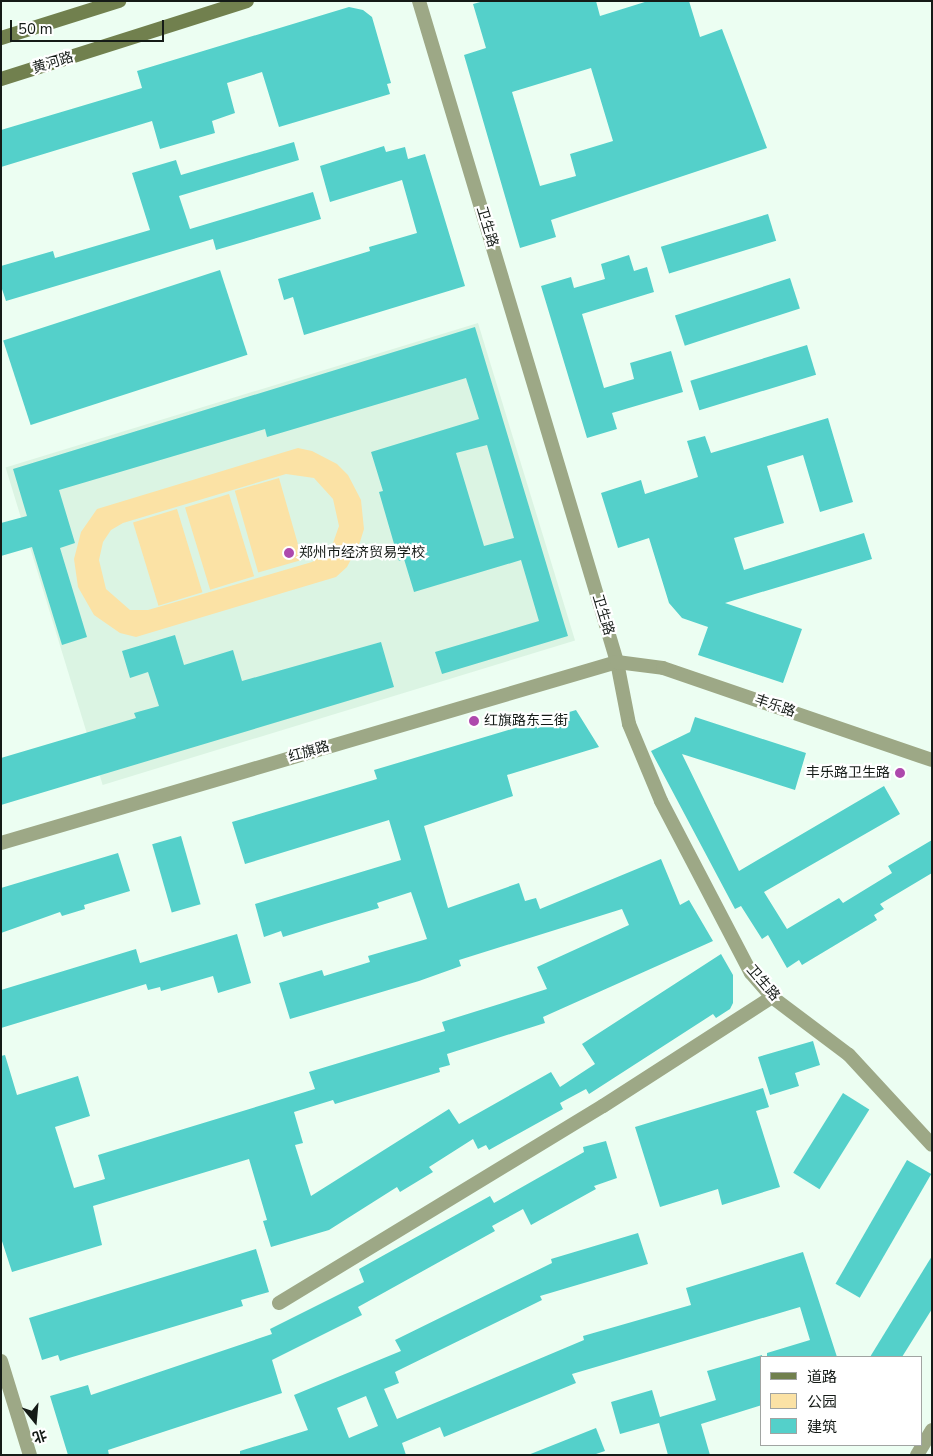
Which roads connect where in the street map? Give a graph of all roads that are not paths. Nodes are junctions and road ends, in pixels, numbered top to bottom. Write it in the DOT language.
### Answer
graph roads {
  1 [pos="119,1"];
  2 [pos="247,1"];
  3 [pos="419,1"];
  4 [pos="1,38"];
  5 [pos="1,79"];
  6 [pos="617,662"];
  7 [pos="932,760"];
  8 [pos="1,843"];
  9 [pos="772,998"];
  10 [pos="932,1145"];
  11 [pos="279,1303"];
  12 [pos="1,1361"];
  13 [pos="932,1430"];
  14 [pos="923,1445"];
  15 [pos="30,1455"];
  1 -- 4 [label="main road"];
  2 -- 5 [label="main road, 黄河路"];
  3 -- 6 [label="street, 卫生路"];
  6 -- 7 [label="street, 丰乐路"];
  6 -- 8 [label="street, 红旗路"];
  6 -- 9 [label="street, 卫生路"];
  9 -- 10 [label="street, 卫生路"];
  9 -- 11 [label="street"];
  12 -- 15 [label="street"];
  13 -- 14 [label="street"];
}
